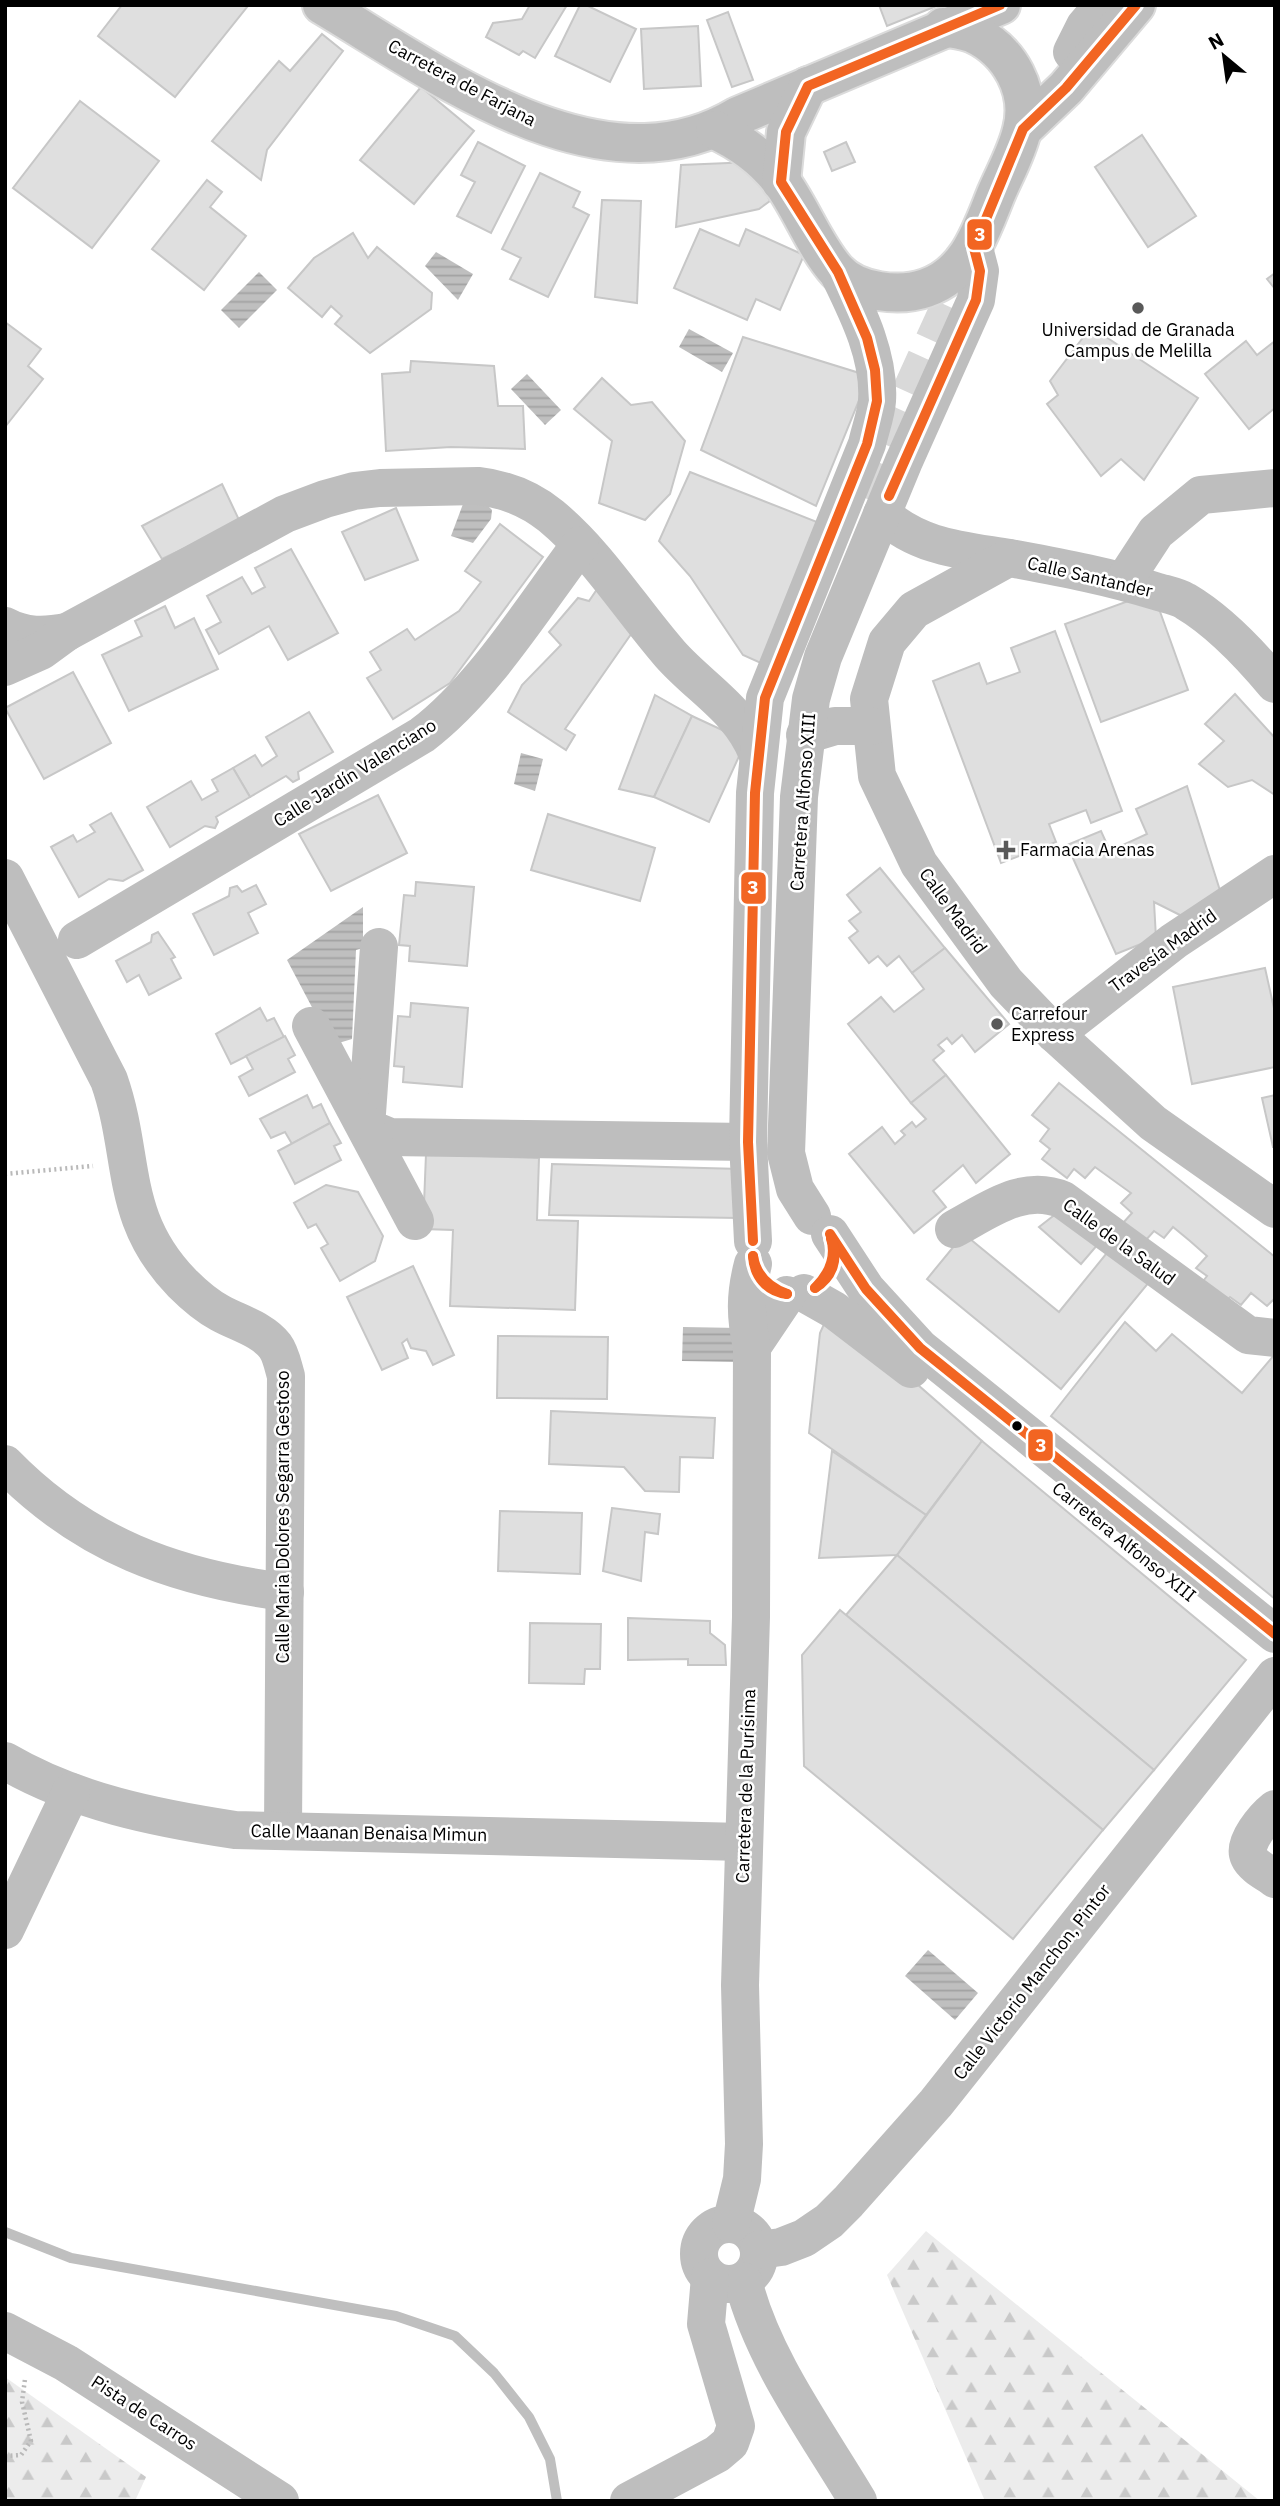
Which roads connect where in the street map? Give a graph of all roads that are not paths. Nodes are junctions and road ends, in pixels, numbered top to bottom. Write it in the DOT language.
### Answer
graph roads {
  1 [pos="321,5"];
  2 [pos="1002,5"];
  3 [pos="1103,5"];
  4 [pos="1136,5"];
  5 [pos="943,27"];
  6 [pos="1072,52"];
  7 [pos="808,86"];
  8 [pos="1023,129"];
  9 [pos="715,130"];
  10 [pos="781,182"];
  11 [pos="975,248"];
  12 [pos="838,272"];
  13 [pos="1275,488"];
  14 [pos="882,514"];
  15 [pos="580,545"];
  16 [pos="1007,558"];
  17 [pos="830,568"];
  18 [pos="1124,581"];
  19 [pos="5,626"];
  20 [pos="66,632"];
  21 [pos="5,667"];
  22 [pos="1275,684"];
  23 [pos="705,688"];
  24 [pos="765,698"];
  25 [pos="872,726"];
  26 [pos="805,735"];
  27 [pos="757,752"];
  28 [pos="1275,874"];
  29 [pos="5,878"];
  30 [pos="77,940"];
  31 [pos="379,947"];
  32 [pos="311,1026"];
  33 [pos="1055,1034"];
  34 [pos="366,1127"];
  35 [pos="748,1142"];
  36 [pos="1275,1209"];
  37 [pos="415,1221"];
  38 [pos="821,1225"];
  39 [pos="954,1229"];
  40 [pos="757,1243"];
  41 [pos="796,1294"];
  42 [pos="1275,1338"];
  43 [pos="752,1347"];
  44 [pos="5,1464"];
  45 [pos="285,1592"];
  46 [pos="1275,1634"];
  47 [pos="1275,1666"];
  48 [pos="1275,1676"];
  49 [pos="5,1761"];
  50 [pos="71,1792"];
  51 [pos="1275,1809"];
  52 [pos="283,1831"];
  53 [pos="744,1842"];
  54 [pos="1275,1880"];
  55 [pos="5,1930"];
  56 [pos="731,2224"];
  57 [pos="737,2270"];
  58 [pos="5,2331"];
  59 [pos="280,2501"];
  60 [pos="629,2501"];
  61 [pos="858,2501"];
  1 -- 9 [label="street, Carretera de Farjana"];
  2 -- 5 [label="street"];
  3 -- 6 [label="street"];
  4 -- 8 [label="street"];
  5 -- 7 [label="street, Carretera de Farjana"];
  5 -- 8 [label="street"];
  7 -- 9 [label="street, Carretera de Farjana"];
  7 -- 10 [label="street"];
  8 -- 11 [label="street"];
  9 -- 10 [label="street"];
  10 -- 12 [label="street"];
  11 -- 12 [label="street"];
  11 -- 14 [label="street, Carretera Alfonso XIII"];
  12 -- 24 [label="street"];
  13 -- 18 [label="street"];
  14 -- 16 [label="street, Calle Santander"];
  14 -- 26 [label="street, Carretera Alfonso XIII"];
  15 -- 20 [label="street"];
  15 -- 23 [label="street"];
  15 -- 30 [label="street, Calle Jardín Valenciano"];
  16 -- 18 [label="street, Calle Santander"];
  16 -- 25 [label="street, Calle Madrid"];
  17 -- 40 [label="street, Carretera Alfonso XIII"];
  18 -- 22 [label="street, Calle Santander"];
  19 -- 20 [label="street"];
  20 -- 21 [label="street"];
  23 -- 24 [label="street"];
  23 -- 27 [label="street"];
  24 -- 27 [label="street, Carretera de la Purísima"];
  25 -- 26 [label="street"];
  25 -- 33 [label="street, Calle Madrid"];
  26 -- 38 [label="street, Carretera Alfonso XIII"];
  27 -- 35 [label="street, Carretera de la Purísima"];
  28 -- 33 [label="street, Travesía Madrid"];
  29 -- 45 [label="street, Calle Maria Dolores Segarra Gestoso"];
  31 -- 34 [label="street"];
  32 -- 34 [label="street"];
  33 -- 36 [label="street, Calle Madrid"];
  34 -- 35 [label="street"];
  34 -- 37 [label="street"];
  35 -- 40 [label="street, Carretera de la Purísima"];
  38 -- 40 [label="street"];
  38 -- 41 [label="street"];
  38 -- 46 [label="street, Carretera Alfonso XIII"];
  39 -- 42 [label="street, Calle de la Salud"];
  40 -- 41 [label="street"];
  40 -- 43 [label="street, Carretera de la Purísima"];
  41 -- 43 [label="street"];
  41 -- 47 [label="street, Carretera Alfonso XIII"];
  43 -- 53 [label="street, Carretera de la Purísima"];
  44 -- 45 [label="street"];
  45 -- 52 [label="street, Calle Maria Dolores Segarra Gestoso"];
  48 -- 57 [label="street, Calle Victorio Manchon, Pintor"];
  49 -- 50 [label="street, Calle Maanan Benaisa Mimun"];
  50 -- 52 [label="street, Calle Maanan Benaisa Mimun"];
  50 -- 55 [label="street"];
  51 -- 54 [label="street"];
  52 -- 53 [label="street, Calle Maanan Benaisa Mimun"];
  53 -- 56 [label="street, Carretera de la Purísima"];
  56 -- 57 [label="street"];
  56 -- 57 [label="street"];
  57 -- 60 [label="street"];
  57 -- 61 [label="street"];
  58 -- 59 [label="street, Pista de Carros"];
}
